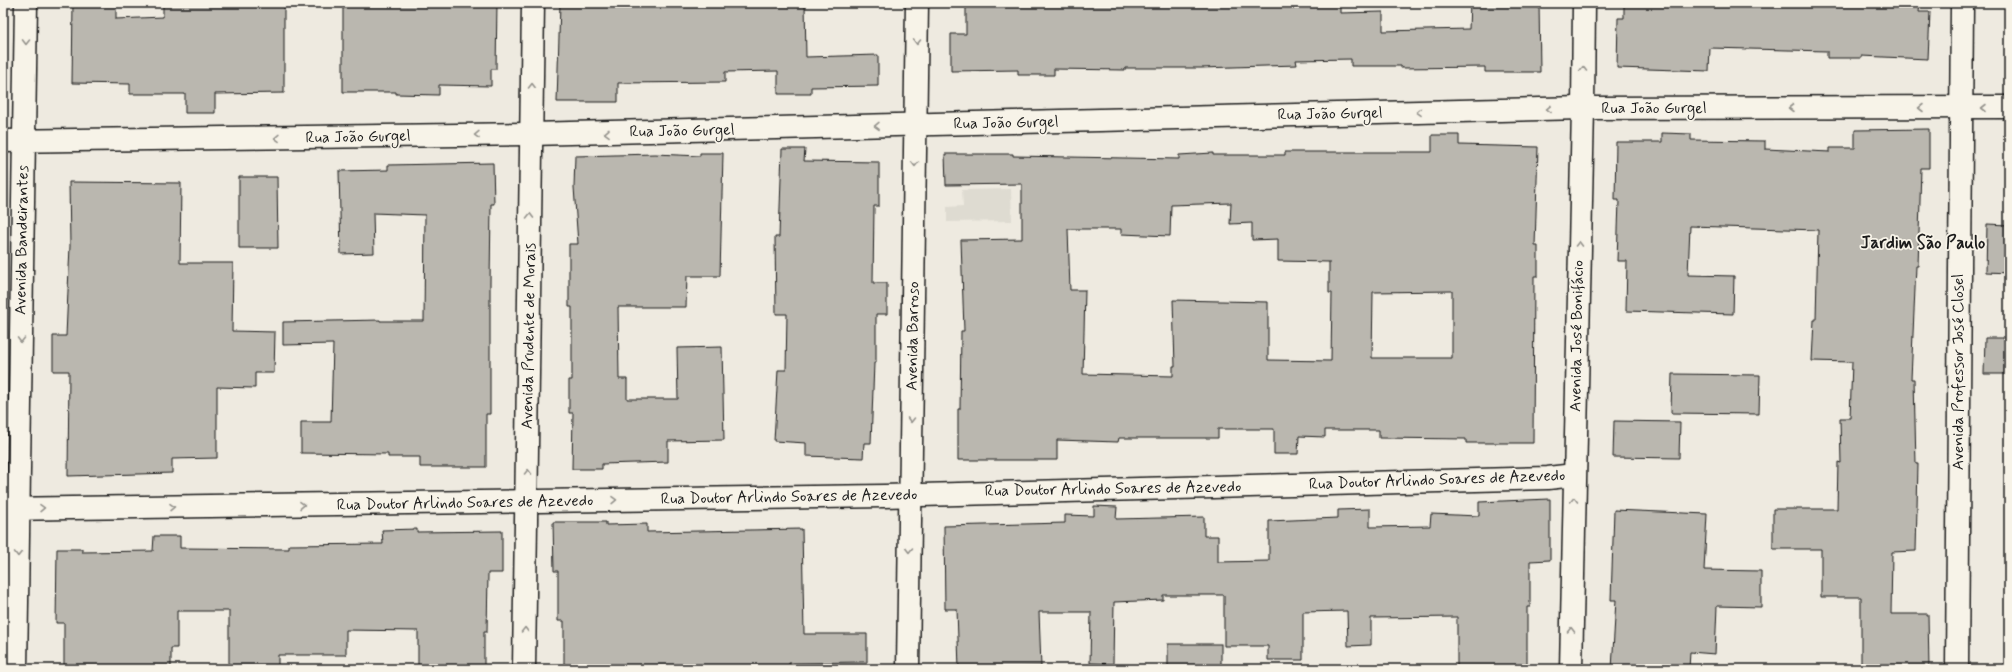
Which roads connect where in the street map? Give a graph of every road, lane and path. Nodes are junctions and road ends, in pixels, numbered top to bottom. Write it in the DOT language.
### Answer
graph roads {
  1 [pos="26,3"];
  2 [pos="533,3"];
  3 [pos="917,3"];
  4 [pos="1584,3"];
  5 [pos="1962,3"];
  6 [pos="1583,108"];
  7 [pos="1960,108"];
  8 [pos="2009,108"];
  9 [pos="916,125"];
  10 [pos="531,134"];
  11 [pos="13,141"];
  12 [pos="1574,475"];
  13 [pos="910,494"];
  14 [pos="527,502"];
  15 [pos="11,509"];
  16 [pos="16,669"];
  17 [pos="524,669"];
  18 [pos="908,669"];
  19 [pos="1571,669"];
  20 [pos="1957,669"];
  1 -- 11 [label="street, Avenida Bandeirantes, one-way"];
  10 -- 2 [label="street, Avenida Prudente de Morais, one-way"];
  3 -- 9 [label="street, Avenida Barroso, one-way"];
  6 -- 4 [label="street, Avenida José Bonifácio, one-way"];
  5 -- 7 [label="street, Avenida Professor José Closel"];
  7 -- 6 [label="street, Rua João Gurgel, one-way"];
  6 -- 9 [label="street, Rua João Gurgel, one-way"];
  12 -- 6 [label="street, Avenida José Bonifácio, one-way"];
  8 -- 7 [label="street, Rua João Gurgel, one-way"];
  7 -- 20 [label="street, Avenida Professor José Closel"];
  9 -- 10 [label="street, Rua João Gurgel, one-way"];
  9 -- 13 [label="street, Avenida Barroso, one-way"];
  10 -- 11 [label="street, Rua João Gurgel, one-way"];
  14 -- 10 [label="street, Avenida Prudente de Morais, one-way"];
  11 -- 15 [label="street, Avenida Bandeirantes, one-way"];
  12 -- 13 [label="street, Rua Doutor Arlindo Soares de Azevedo"];
  19 -- 12 [label="street, Avenida José Bonifácio, one-way"];
  14 -- 13 [label="street, Rua Doutor Arlindo Soares de Azevedo, one-way"];
  13 -- 18 [label="street, Avenida Barroso, one-way"];
  15 -- 14 [label="street, Rua Doutor Arlindo Soares de Azevedo, one-way"];
  17 -- 14 [label="street, Avenida Prudente de Morais, one-way"];
  15 -- 16 [label="street, Avenida Bandeirantes, one-way"];
}
